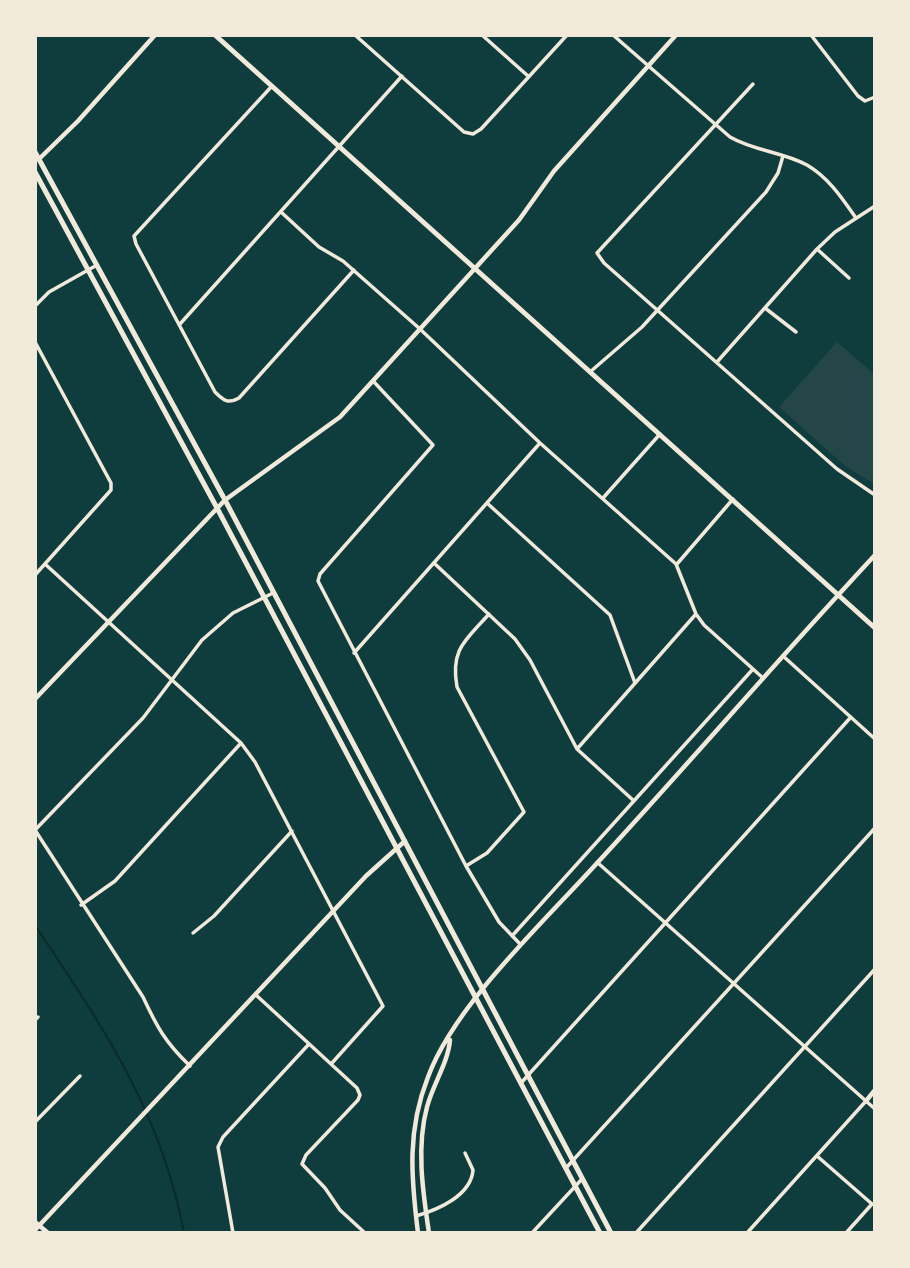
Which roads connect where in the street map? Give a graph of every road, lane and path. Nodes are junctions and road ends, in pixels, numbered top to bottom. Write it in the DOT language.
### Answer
graph roads {
  1 [pos="155,35"];
  2 [pos="215,35"];
  3 [pos="355,35"];
  4 [pos="482,35"];
  5 [pos="567,35"];
  6 [pos="612,35"];
  7 [pos="676,35"];
  8 [pos="811,35"];
  9 [pos="648,66"];
  10 [pos="402,76"];
  11 [pos="528,76"];
  12 [pos="753,84"];
  13 [pos="272,86"];
  14 [pos="875,97"];
  15 [pos="715,125"];
  16 [pos="339,146"];
  17 [pos="35,152"];
  18 [pos="783,156"];
  19 [pos="37,161"];
  20 [pos="35,172"];
  21 [pos="875,206"];
  22 [pos="281,212"];
  23 [pos="856,218"];
  24 [pos="817,249"];
  25 [pos="98,264"];
  26 [pos="474,267"];
  27 [pos="90,269"];
  28 [pos="354,270"];
  29 [pos="849,278"];
  30 [pos="35,306"];
  31 [pos="765,308"];
  32 [pos="659,310"];
  33 [pos="180,324"];
  34 [pos="420,329"];
  35 [pos="796,332"];
  36 [pos="35,342"];
  37 [pos="717,362"];
  38 [pos="590,372"];
  39 [pos="374,382"];
  40 [pos="660,434"];
  41 [pos="540,443"];
  42 [pos="875,495"];
  43 [pos="603,499"];
  44 [pos="733,499"];
  45 [pos="225,500"];
  46 [pos="487,503"];
  47 [pos="217,508"];
  48 [pos="875,555"];
  49 [pos="434,563"];
  50 [pos="46,564"];
  51 [pos="676,564"];
  52 [pos="35,575"];
  53 [pos="273,593"];
  54 [pos="838,595"];
  55 [pos="264,597"];
  56 [pos="489,614"];
  57 [pos="696,614"];
  58 [pos="107,620"];
  59 [pos="875,628"];
  60 [pos="354,653"];
  61 [pos="783,656"];
  62 [pos="753,668"];
  63 [pos="764,678"];
  64 [pos="172,679"];
  65 [pos="635,683"];
  66 [pos="35,699"];
  67 [pos="851,717"];
  68 [pos="875,739"];
  69 [pos="242,743"];
  70 [pos="577,749"];
  71 [pos="634,802"];
  72 [pos="875,828"];
  73 [pos="35,830"];
  74 [pos="292,831"];
  75 [pos="405,841"];
  76 [pos="397,848"];
  77 [pos="598,863"];
  78 [pos="466,866"];
  79 [pos="82,905"];
  80 [pos="334,911"];
  81 [pos="666,923"];
  82 [pos="193,933"];
  83 [pos="512,936"];
  84 [pos="522,945"];
  85 [pos="875,969"];
  86 [pos="735,984"];
  87 [pos="484,989"];
  88 [pos="256,995"];
  89 [pos="478,998"];
  90 [pos="450,1038"];
  91 [pos="309,1044"];
  92 [pos="806,1047"];
  93 [pos="332,1063"];
  94 [pos="190,1066"];
  95 [pos="80,1076"];
  96 [pos="528,1076"];
  97 [pos="521,1083"];
  98 [pos="875,1090"];
  99 [pos="866,1101"];
  100 [pos="875,1109"];
  101 [pos="35,1122"];
  102 [pos="465,1153"];
  103 [pos="817,1156"];
  104 [pos="574,1162"];
  105 [pos="566,1168"];
  106 [pos="582,1179"];
  107 [pos="575,1186"];
  108 [pos="426,1213"];
  109 [pos="416,1216"];
  110 [pos="36,1226"];
  111 [pos="48,1233"];
  112 [pos="233,1233"];
  113 [pos="365,1233"];
  114 [pos="418,1233"];
  115 [pos="429,1233"];
  116 [pos="532,1233"];
  117 [pos="600,1233"];
  118 [pos="611,1233"];
  119 [pos="636,1233"];
  120 [pos="747,1233"];
  121 [pos="846,1233"];
  1 -- 19 [label="street"];
  2 -- 13 [label="main road"];
  3 -- 10 [label="street"];
  4 -- 11 [label="street"];
  5 -- 11 [label="street"];
  6 -- 9 [label="street"];
  7 -- 9 [label="street"];
  8 -- 14 [label="street"];
  9 -- 15 [label="street"];
  9 -- 26 [label="street"];
  10 -- 11 [label="street"];
  10 -- 16 [label="street"];
  12 -- 15 [label="street"];
  13 -- 16 [label="main road"];
  13 -- 33 [label="street"];
  15 -- 18 [label="street"];
  15 -- 32 [label="street"];
  16 -- 22 [label="street"];
  16 -- 26 [label="main road"];
  17 -- 19 [label="main road"];
  18 -- 23 [label="street"];
  18 -- 32 [label="street"];
  19 -- 25 [label="main road"];
  20 -- 27 [label="main road"];
  21 -- 23 [label="street"];
  22 -- 28 [label="street"];
  22 -- 33 [label="street"];
  23 -- 24 [label="street"];
  24 -- 29 [label="street"];
  24 -- 31 [label="street"];
  25 -- 27 [label="street"];
  25 -- 45 [label="main road"];
  26 -- 34 [label="street"];
  26 -- 38 [label="main road"];
  27 -- 30 [label="street"];
  27 -- 47 [label="main road"];
  28 -- 33 [label="street"];
  28 -- 34 [label="street"];
  31 -- 35 [label="street"];
  31 -- 37 [label="street"];
  32 -- 37 [label="street"];
  32 -- 38 [label="street"];
  34 -- 39 [label="street"];
  34 -- 41 [label="street"];
  36 -- 50 [label="street"];
  37 -- 42 [label="street"];
  38 -- 40 [label="main road"];
  39 -- 45 [label="street"];
  39 -- 60 [label="street"];
  40 -- 43 [label="street"];
  40 -- 44 [label="main road"];
  41 -- 43 [label="street"];
  41 -- 46 [label="street"];
  43 -- 51 [label="street"];
  44 -- 51 [label="street"];
  44 -- 54 [label="main road"];
  45 -- 47 [label="street"];
  45 -- 53 [label="main road"];
  46 -- 49 [label="street"];
  46 -- 65 [label="street"];
  47 -- 55 [label="main road"];
  47 -- 58 [label="street"];
  48 -- 54 [label="street"];
  49 -- 56 [label="street"];
  49 -- 60 [label="street"];
  50 -- 52 [label="street"];
  50 -- 58 [label="street"];
  51 -- 57 [label="street"];
  53 -- 55 [label="street"];
  53 -- 75 [label="main road"];
  54 -- 59 [label="main road"];
  54 -- 61 [label="street"];
  55 -- 64 [label="street"];
  55 -- 76 [label="main road"];
  56 -- 70 [label="street"];
  56 -- 78 [label="street"];
  57 -- 62 [label="street"];
  57 -- 65 [label="street"];
  58 -- 64 [label="street"];
  58 -- 66 [label="street"];
  60 -- 78 [label="street"];
  61 -- 63 [label="street"];
  61 -- 67 [label="street"];
  62 -- 63 [label="street"];
  62 -- 71 [label="street"];
  63 -- 77 [label="street"];
  64 -- 69 [label="street"];
  64 -- 73 [label="street"];
  65 -- 70 [label="street"];
  67 -- 68 [label="street"];
  67 -- 81 [label="street"];
  69 -- 74 [label="street"];
  69 -- 79 [label="street"];
  70 -- 71 [label="street"];
  71 -- 83 [label="street"];
  72 -- 86 [label="street"];
  73 -- 79 [label="street"];
  74 -- 80 [label="street"];
  74 -- 82 [label="street"];
  75 -- 76 [label="street"];
  75 -- 87 [label="main road"];
  76 -- 80 [label="street"];
  76 -- 89 [label="main road"];
  77 -- 81 [label="street"];
  77 -- 84 [label="street"];
  78 -- 83 [label="street"];
  79 -- 94 [label="street"];
  80 -- 88 [label="street"];
  80 -- 93 [label="street"];
  81 -- 86 [label="street"];
  81 -- 96 [label="street"];
  83 -- 84 [label="street"];
  84 -- 87 [label="street"];
  85 -- 92 [label="street"];
  86 -- 92 [label="street"];
  86 -- 104 [label="street"];
  87 -- 89 [label="street"];
  87 -- 96 [label="main road"];
  88 -- 91 [label="street"];
  88 -- 94 [label="street"];
  89 -- 90 [label="street"];
  89 -- 97 [label="main road"];
  90 -- 108 [label="street"];
  90 -- 109 [label="street"];
  91 -- 93 [label="street"];
  91 -- 112 [label="street"];
  92 -- 99 [label="street"];
  92 -- 119 [label="street"];
  93 -- 113 [label="street"];
  94 -- 110 [label="street"];
  95 -- 101 [label="street"];
  96 -- 97 [label="street"];
  96 -- 104 [label="main road"];
  97 -- 105 [label="main road"];
  98 -- 99 [label="street"];
  99 -- 100 [label="street"];
  99 -- 103 [label="street"];
  102 -- 108 [label="street"];
  103 -- 120 [label="street"];
  103 -- 121 [label="street"];
  104 -- 105 [label="street"];
  104 -- 106 [label="main road"];
  105 -- 107 [label="main road"];
  106 -- 107 [label="street"];
  106 -- 118 [label="main road"];
  107 -- 116 [label="street"];
  107 -- 117 [label="main road"];
  108 -- 109 [label="street"];
  108 -- 115 [label="street"];
  109 -- 114 [label="street"];
  110 -- 111 [label="street"];
}
